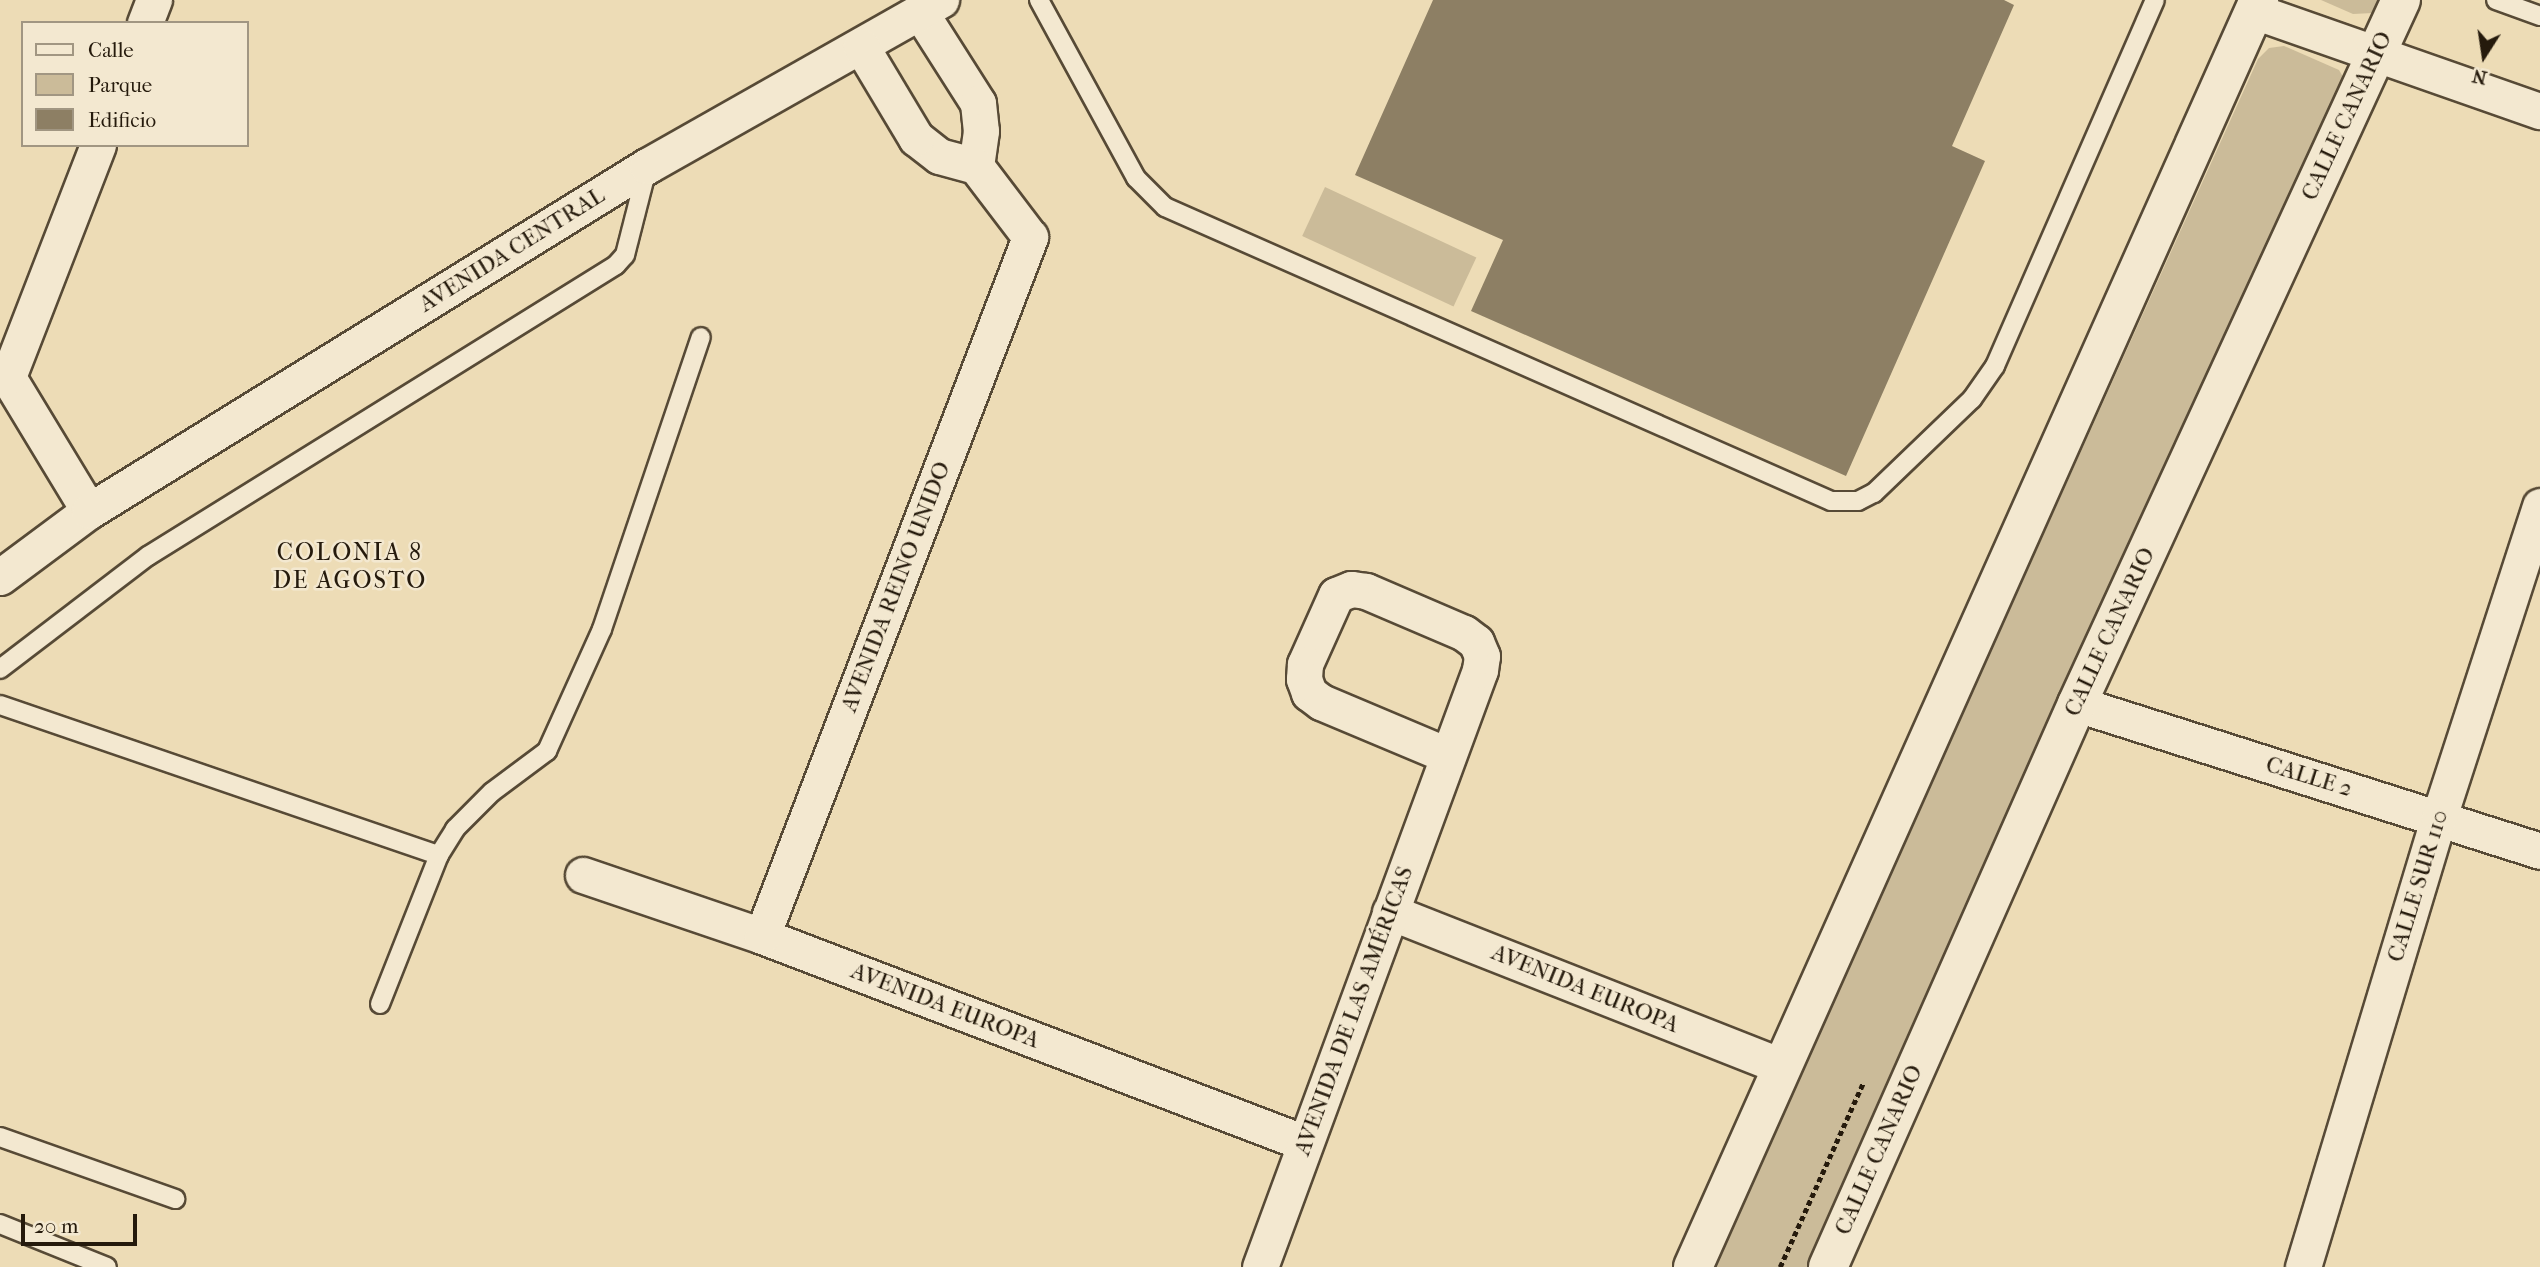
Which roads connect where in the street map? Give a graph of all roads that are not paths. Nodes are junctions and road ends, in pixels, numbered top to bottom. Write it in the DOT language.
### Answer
graph roads {
  1 [pos="154,0"];
  2 [pos="1039,0"];
  3 [pos="2155,0"];
  4 [pos="2401,0"];
  5 [pos="2496,0"];
  6 [pos="931,6"];
  7 [pos="2257,6"];
  8 [pos="2540,16"];
  9 [pos="146,21"];
  10 [pos="862,46"];
  11 [pos="2374,56"];
  12 [pos="2540,111"];
  13 [pos="97,147"];
  14 [pos="648,166"];
  15 [pos="976,166"];
  16 [pos="701,337"];
  17 [pos="2540,506"];
  18 [pos="89,511"];
  19 [pos="0,577"];
  20 [pos="0,670"];
  21 [pos="2077,704"];
  22 [pos="0,705"];
  23 [pos="1447,755"];
  24 [pos="2439,817"];
  25 [pos="2540,851"];
  26 [pos="439,855"];
  27 [pos="583,875"];
  28 [pos="1390,912"];
  29 [pos="762,936"];
  30 [pos="380,1004"];
  31 [pos="1781,1066"];
  32 [pos="0,1137"];
  33 [pos="1305,1143"];
  34 [pos="175,1199"];
  35 [pos="0,1224"];
  36 [pos="107,1267"];
  37 [pos="1260,1267"];
  38 [pos="1693,1267"];
  39 [pos="1828,1267"];
  40 [pos="2303,1267"];
  1 -- 9 [label="street"];
  2 -- 3 [label="lane"];
  4 -- 11 [label="street, CALLE CANARIO"];
  5 -- 8 [label="lane"];
  6 -- 10 [label="street, AVENIDA CENTRAL"];
  6 -- 15 [label="street"];
  7 -- 11 [label="street"];
  7 -- 31 [label="street"];
  10 -- 14 [label="street, AVENIDA CENTRAL"];
  10 -- 15 [label="street"];
  11 -- 12 [label="street"];
  11 -- 21 [label="street, CALLE CANARIO"];
  13 -- 18 [label="street"];
  14 -- 18 [label="street, AVENIDA CENTRAL"];
  14 -- 20 [label="lane"];
  15 -- 29 [label="street, AVENIDA REINO UNIDO"];
  16 -- 26 [label="lane"];
  17 -- 24 [label="street, CALLE SUR 110"];
  18 -- 19 [label="street, AVENIDA CENTRAL"];
  21 -- 24 [label="street, CALLE 2"];
  21 -- 39 [label="street, CALLE CANARIO"];
  22 -- 26 [label="lane"];
  23 -- 23 [label="street, AVENIDA DE LAS AMÉRICAS"];
  23 -- 28 [label="street, AVENIDA DE LAS AMÉRICAS"];
  24 -- 25 [label="street, CALLE 2"];
  24 -- 40 [label="street, CALLE SUR 110"];
  26 -- 30 [label="lane"];
  27 -- 29 [label="street, AVENIDA EUROPA"];
  28 -- 31 [label="street, AVENIDA EUROPA"];
  28 -- 33 [label="street, AVENIDA DE LAS AMÉRICAS"];
  29 -- 33 [label="street, AVENIDA EUROPA"];
  31 -- 38 [label="street"];
  32 -- 34 [label="lane"];
  33 -- 37 [label="street, AVENIDA DE LAS AMÉRICAS"];
  35 -- 36 [label="lane"];
}
